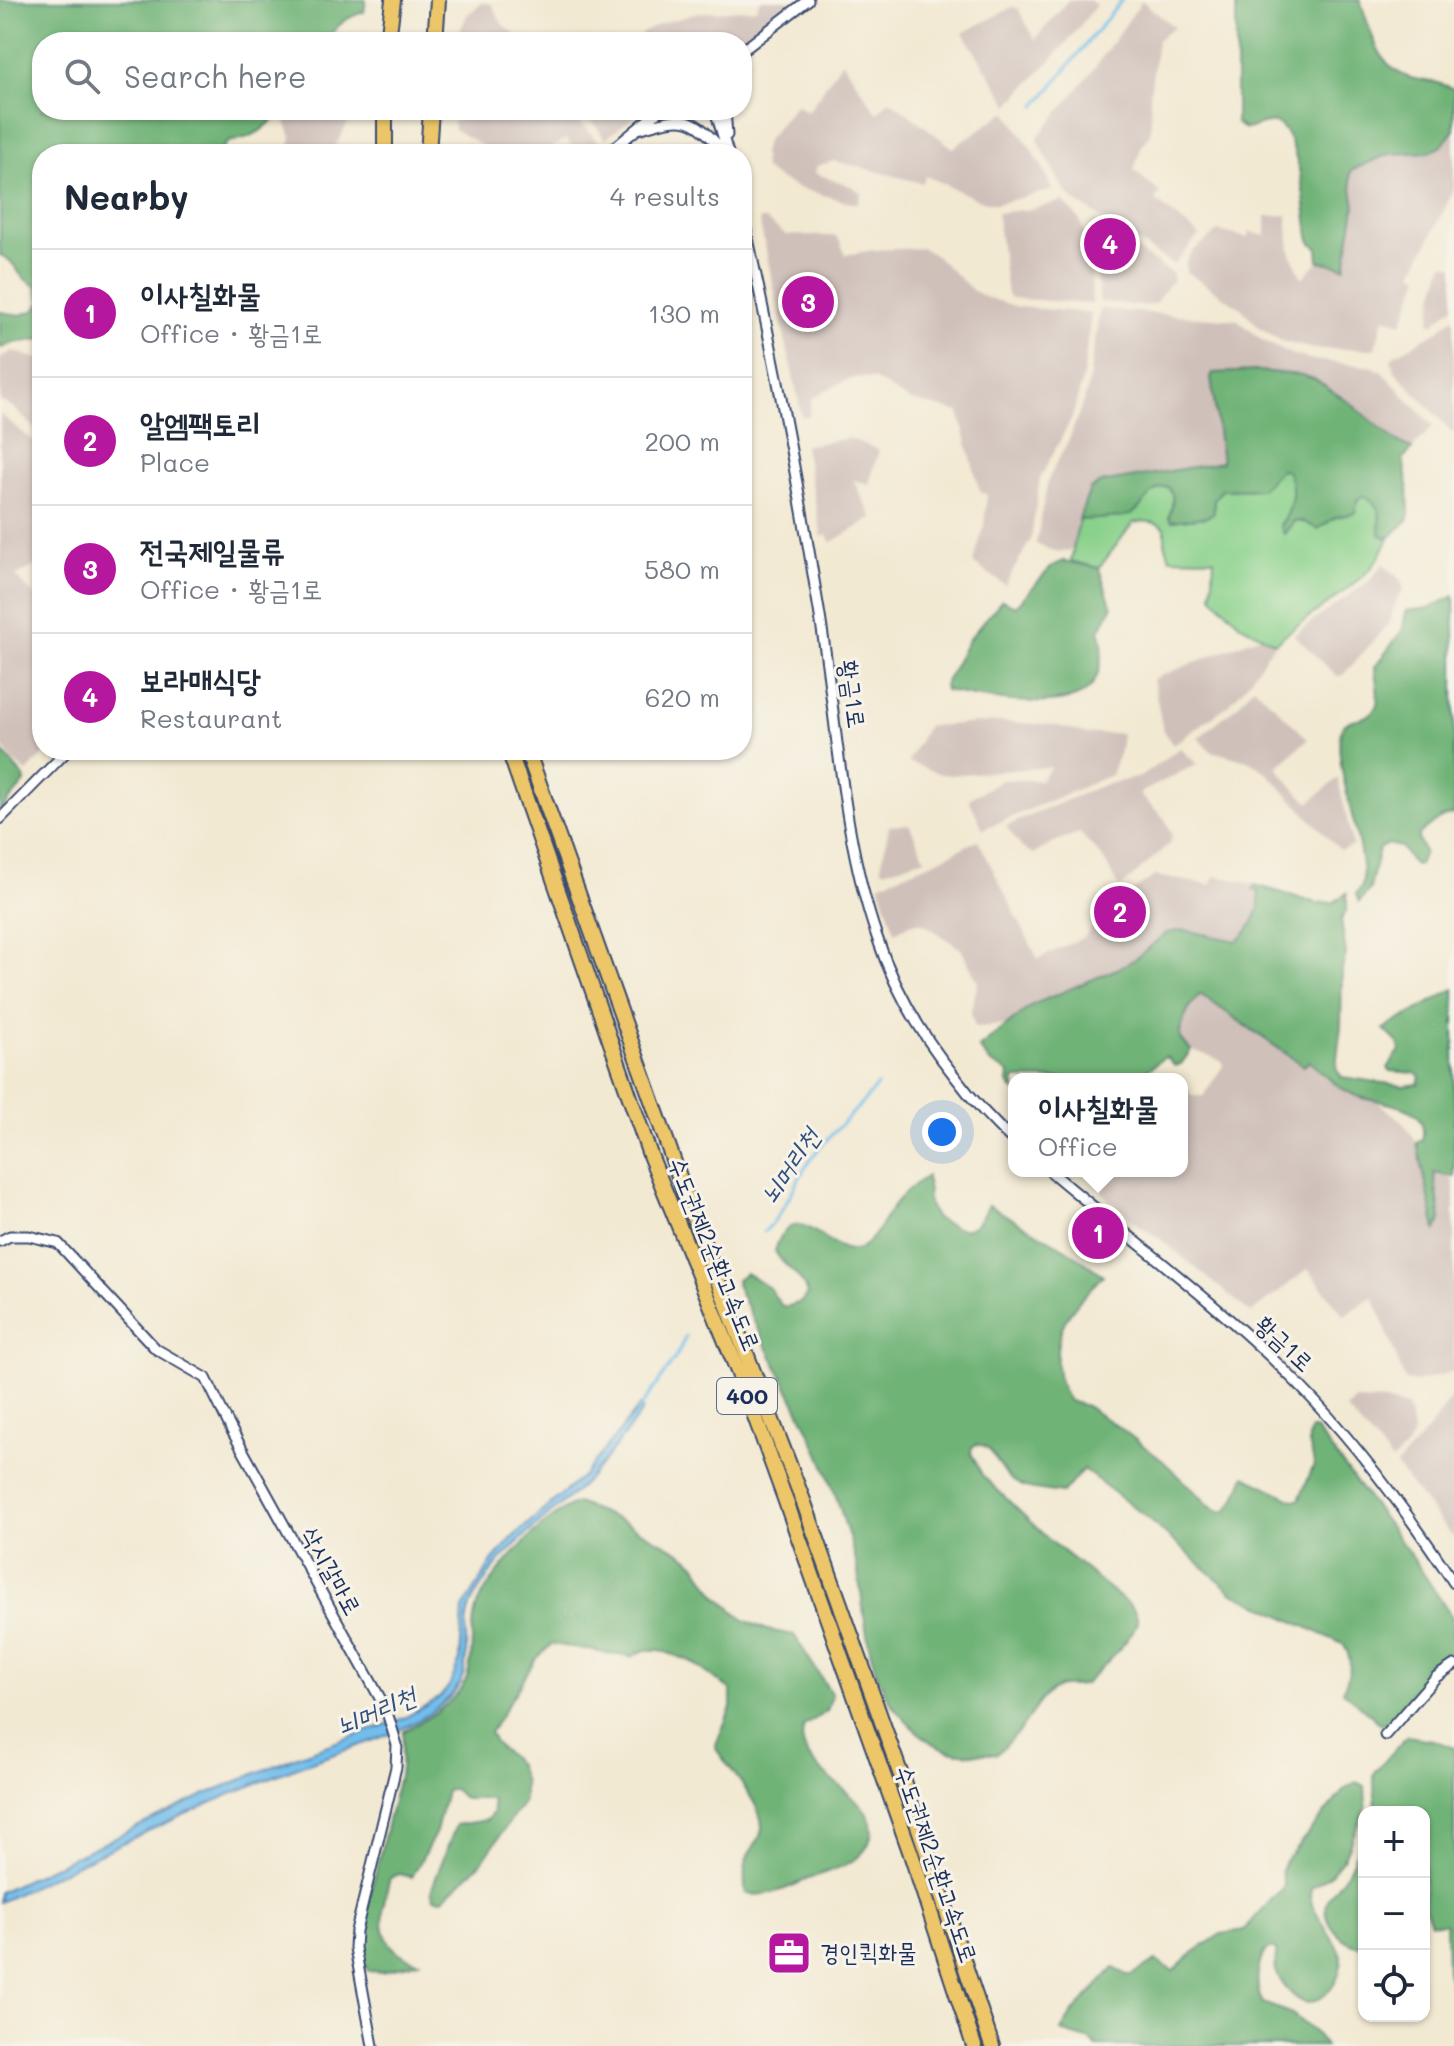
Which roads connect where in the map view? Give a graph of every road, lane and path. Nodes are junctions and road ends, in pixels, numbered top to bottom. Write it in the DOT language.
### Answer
graph roads {
  1 [pos="393,0"];
  2 [pos="438,0"];
  3 [pos="808,0"];
  4 [pos="389,32"];
  5 [pos="436,32"];
  6 [pos="759,39"];
  7 [pos="752,44"];
  8 [pos="752,48"];
  9 [pos="385,120"];
  10 [pos="430,120"];
  11 [pos="648,120"];
  12 [pos="668,120"];
  13 [pos="668,120"];
  14 [pos="718,120"];
  15 [pos="725,120"];
  16 [pos="638,129"];
  17 [pos="385,144"];
  18 [pos="429,144"];
  19 [pos="619,144"];
  20 [pos="718,144"];
  21 [pos="724,144"];
  22 [pos="727,144"];
  23 [pos="752,263"];
  24 [pos="58,760"];
  25 [pos="512,760"];
  26 [pos="531,760"];
  27 [pos="0,819"];
  28 [pos="1008,1135"];
  29 [pos="1057,1177"];
  30 [pos="0,1241"];
  31 [pos="1454,1583"];
  32 [pos="1454,1665"];
  33 [pos="1385,1735"];
  34 [pos="373,2046"];
  35 [pos="974,2046"];
  36 [pos="992,2046"];
  1 -- 4 [label="highway"];
  2 -- 5 [label="highway"];
  3 -- 6 [label="street"];
  6 -- 7 [label="street"];
  6 -- 8 [label="street"];
  9 -- 17 [label="highway"];
  10 -- 18 [label="highway"];
  11 -- 16 [label="street"];
  12 -- 16 [label="street"];
  13 -- 20 [label="street"];
  14 -- 21 [label="street"];
  15 -- 22 [label="street"];
  16 -- 19 [label="street"];
  23 -- 28 [label="street, 황금1로"];
  24 -- 27 [label="street"];
  25 -- 35 [label="highway, 수도권제2순환고속도로 / 400"];
  26 -- 36 [label="highway, 수도권제2순환고속도로 / 400"];
  29 -- 31 [label="street, 황금1로"];
  30 -- 34 [label="street, 삭시갈마로"];
  32 -- 33 [label="street"];
}
